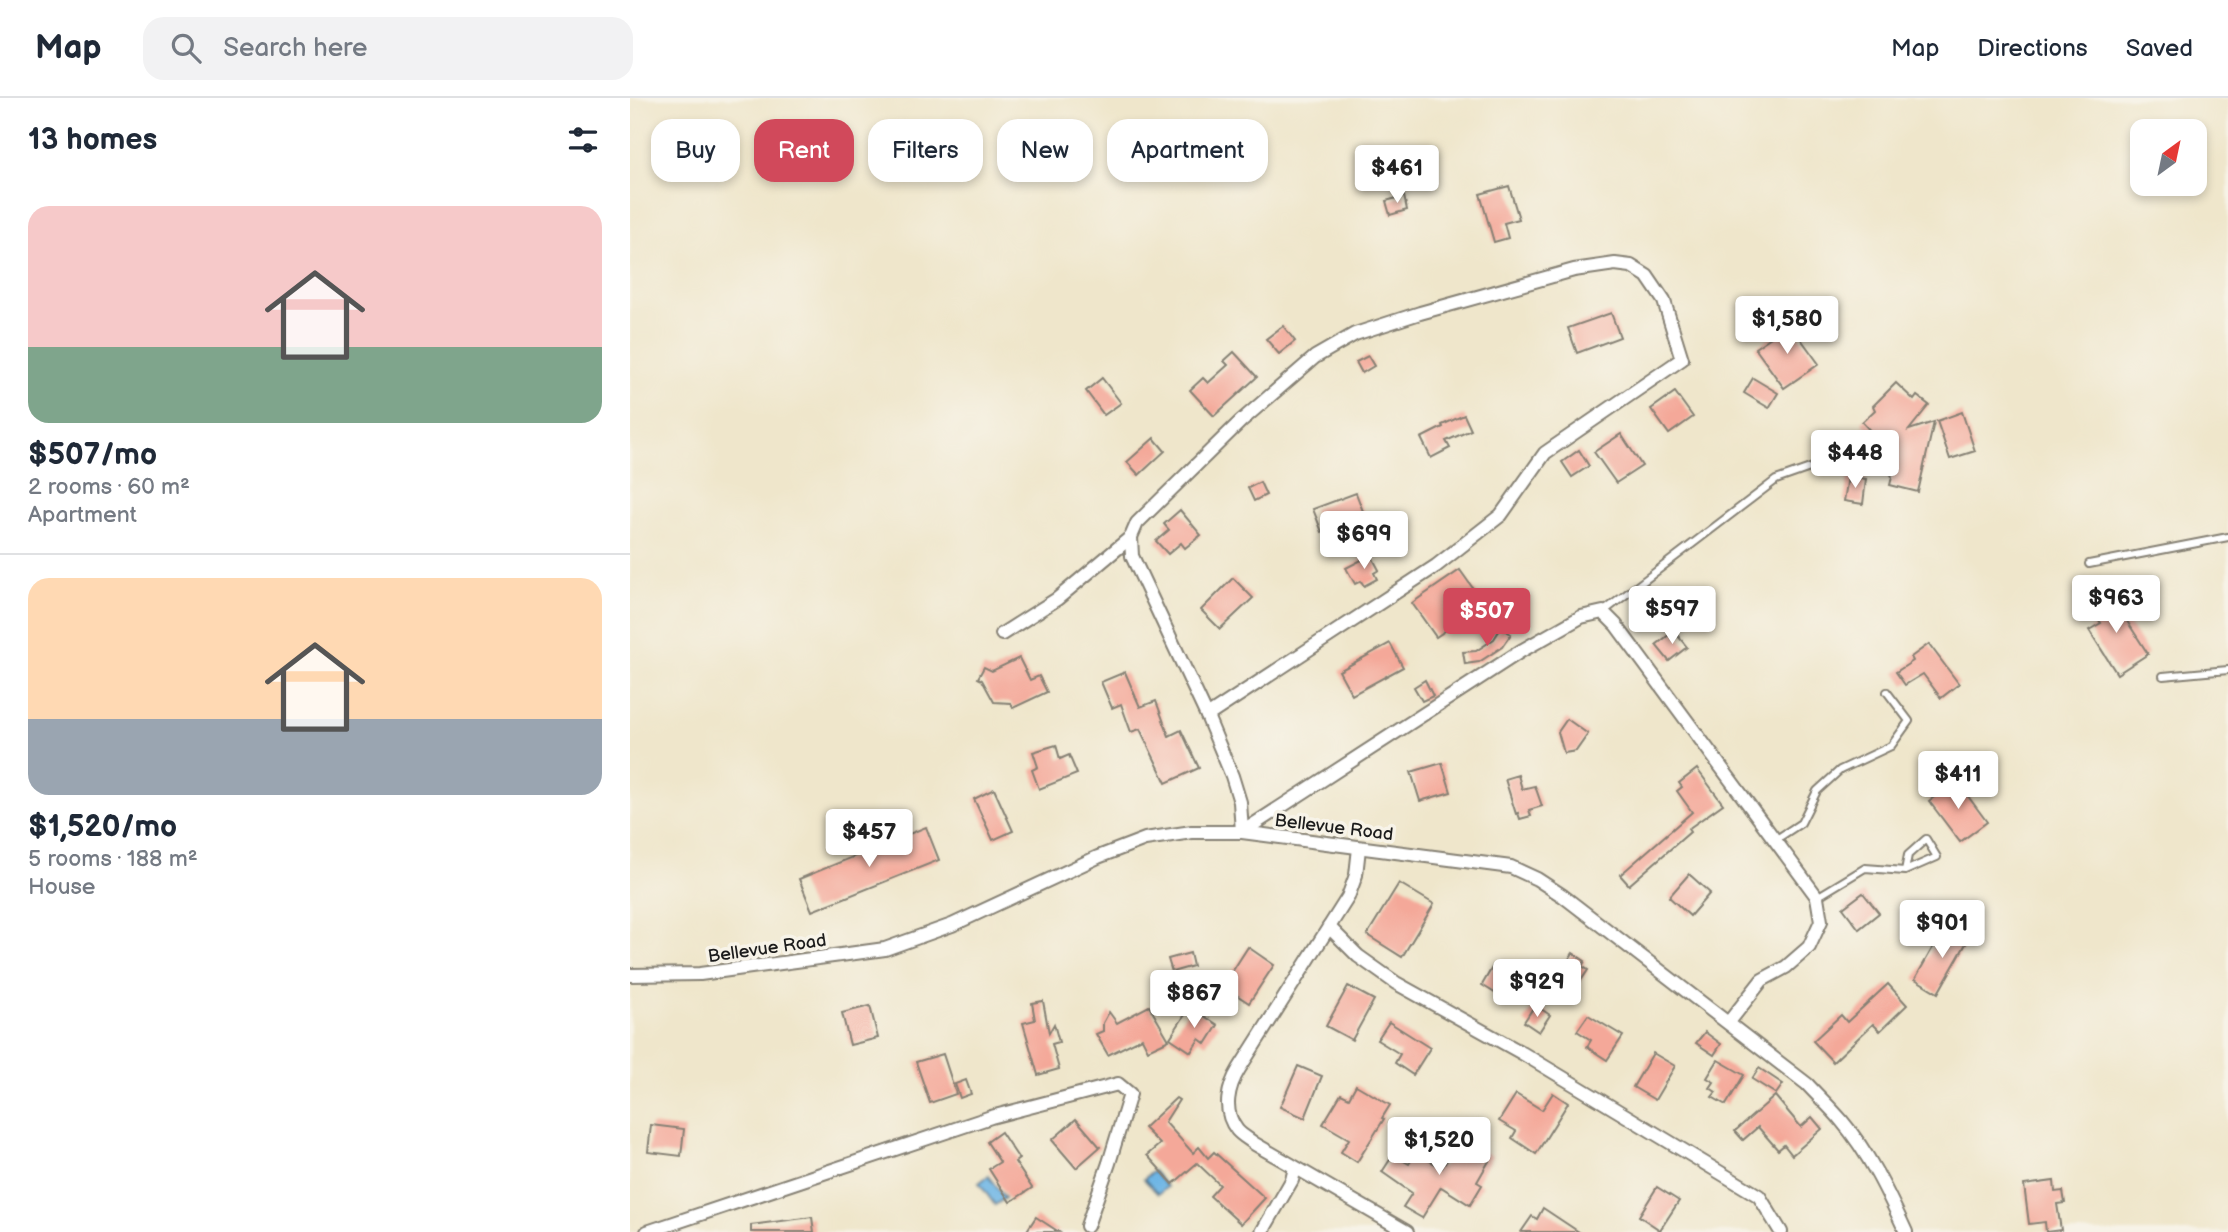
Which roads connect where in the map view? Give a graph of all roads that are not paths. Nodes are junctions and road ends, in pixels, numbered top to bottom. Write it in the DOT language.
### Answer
graph roads {
  1 [pos="1847,455"];
  2 [pos="1131,537"];
  3 [pos="2228,537"];
  4 [pos="2089,564"];
  5 [pos="1603,611"];
  6 [pos="1002,634"];
  7 [pos="2228,670"];
  8 [pos="2163,676"];
  9 [pos="1887,692"];
  10 [pos="1207,716"];
  11 [pos="1242,832"];
  12 [pos="1775,840"];
  13 [pos="1359,848"];
  14 [pos="1906,871"];
  15 [pos="1817,897"];
  16 [pos="1329,927"];
  17 [pos="630,975"];
  18 [pos="1728,1022"];
  19 [pos="1295,1168"];
  20 [pos="1087,1226"];
  21 [pos="647,1232"];
  22 [pos="1262,1232"];
  23 [pos="1407,1232"];
  24 [pos="1781,1232"];
  25 [pos="1906,1232"];
  1 -- 5 [label="lane"];
  2 -- 6 [label="street"];
  2 -- 10 [label="street"];
  2 -- 10 [label="street"];
  3 -- 4 [label="lane"];
  5 -- 11 [label="street"];
  5 -- 12 [label="street"];
  7 -- 8 [label="lane"];
  9 -- 12 [label="lane"];
  10 -- 11 [label="street"];
  11 -- 13 [label="street, Bellevue Road"];
  11 -- 17 [label="street, Bellevue Road"];
  12 -- 15 [label="street"];
  13 -- 16 [label="street"];
  13 -- 18 [label="street, Bellevue Road"];
  14 -- 14 [label="lane"];
  14 -- 15 [label="lane"];
  15 -- 18 [label="street"];
  16 -- 19 [label="street"];
  16 -- 24 [label="street"];
  18 -- 25 [label="street, Bellevue Road"];
  19 -- 22 [label="street"];
  19 -- 23 [label="street"];
  20 -- 21 [label="street"];
}
